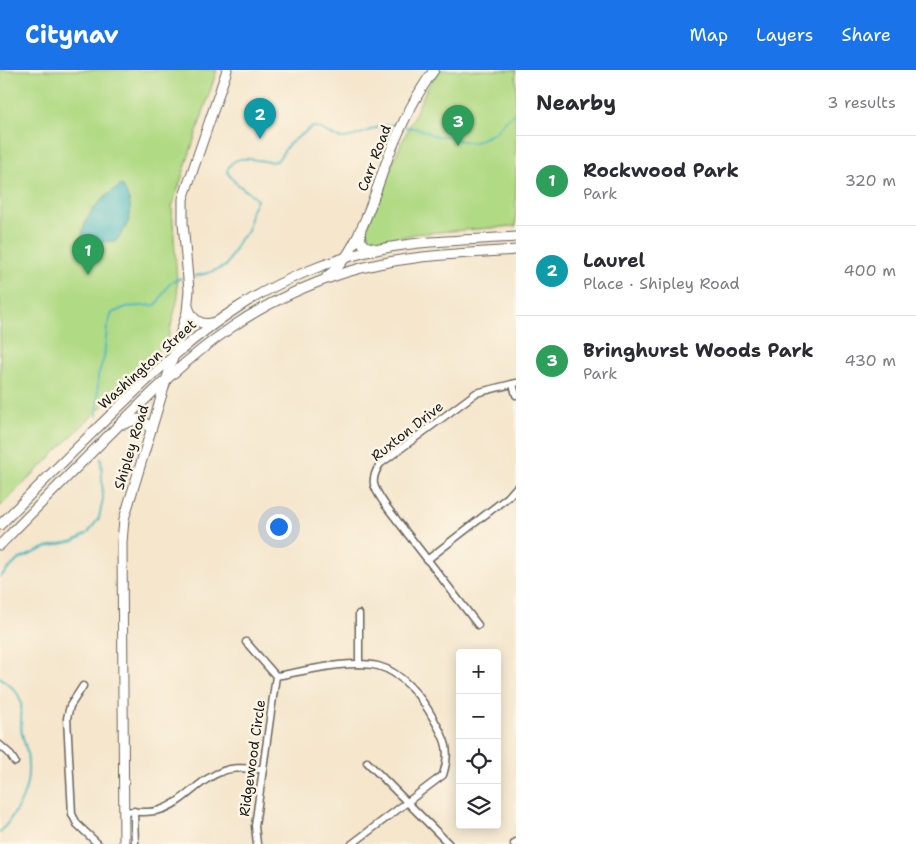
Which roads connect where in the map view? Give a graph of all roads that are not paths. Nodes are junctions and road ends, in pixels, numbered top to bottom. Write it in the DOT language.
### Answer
graph roads {
  1 [pos="227,70"];
  2 [pos="434,70"];
  3 [pos="360,230"];
  4 [pos="516,237"];
  5 [pos="380,249"];
  6 [pos="516,250"];
  7 [pos="350,254"];
  8 [pos="376,266"];
  9 [pos="297,290"];
  10 [pos="188,305"];
  11 [pos="217,321"];
  12 [pos="174,355"];
  13 [pos="166,381"];
  14 [pos="514,383"];
  15 [pos="516,395"];
  16 [pos="151,429"];
  17 [pos="114,431"];
  18 [pos="516,488"];
  19 [pos="0,525"];
  20 [pos="0,545"];
  21 [pos="427,560"];
  22 [pos="359,614"];
  23 [pos="478,625"];
  24 [pos="246,642"];
  25 [pos="359,664"];
  26 [pos="276,676"];
  27 [pos="83,686"];
  28 [pos="0,745"];
  29 [pos="15,762"];
  30 [pos="367,762"];
  31 [pos="262,769"];
  32 [pos="407,801"];
  33 [pos="129,811"];
  34 [pos="98,844"];
  35 [pos="124,844"];
  36 [pos="136,844"];
  37 [pos="257,844"];
  38 [pos="352,844"];
  39 [pos="449,844"];
  1 -- 10 [label="main road, Shipley Road"];
  2 -- 3 [label="main road, Carr Road"];
  3 -- 5 [label="main road"];
  3 -- 7 [label="main road, Carr Road"];
  4 -- 5 [label="main road, Washington Street"];
  5 -- 7 [label="main road, Washington Street"];
  6 -- 8 [label="main road, Washington Street"];
  7 -- 8 [label="main road"];
  7 -- 9 [label="main road"];
  7 -- 11 [label="main road, Washington Street"];
  8 -- 9 [label="main road, Washington Street"];
  9 -- 13 [label="main road, Washington Street"];
  10 -- 11 [label="main road"];
  10 -- 12 [label="main road, Shipley Road"];
  11 -- 12 [label="main road, Washington Street"];
  12 -- 13 [label="main road, Shipley Road"];
  12 -- 19 [label="main road, Washington Street"];
  13 -- 16 [label="main road, Shipley Road"];
  13 -- 17 [label="main road, Washington Street"];
  14 -- 15 [label="street"];
  14 -- 21 [label="street, Ruxton Drive"];
  16 -- 17 [label="main road"];
  16 -- 33 [label="main road, Shipley Road"];
  17 -- 20 [label="main road"];
  18 -- 21 [label="street"];
  21 -- 23 [label="street, Ruxton Drive"];
  22 -- 25 [label="street"];
  24 -- 26 [label="street"];
  25 -- 26 [label="street"];
  25 -- 32 [label="street"];
  26 -- 31 [label="street, Ridgewood Circle"];
  27 -- 34 [label="street"];
  28 -- 29 [label="street"];
  30 -- 32 [label="street"];
  31 -- 33 [label="street"];
  31 -- 37 [label="street, Ridgewood Circle"];
  32 -- 38 [label="street"];
  32 -- 39 [label="street"];
  33 -- 35 [label="main road, Shipley Road"];
  33 -- 36 [label="street"];
}
